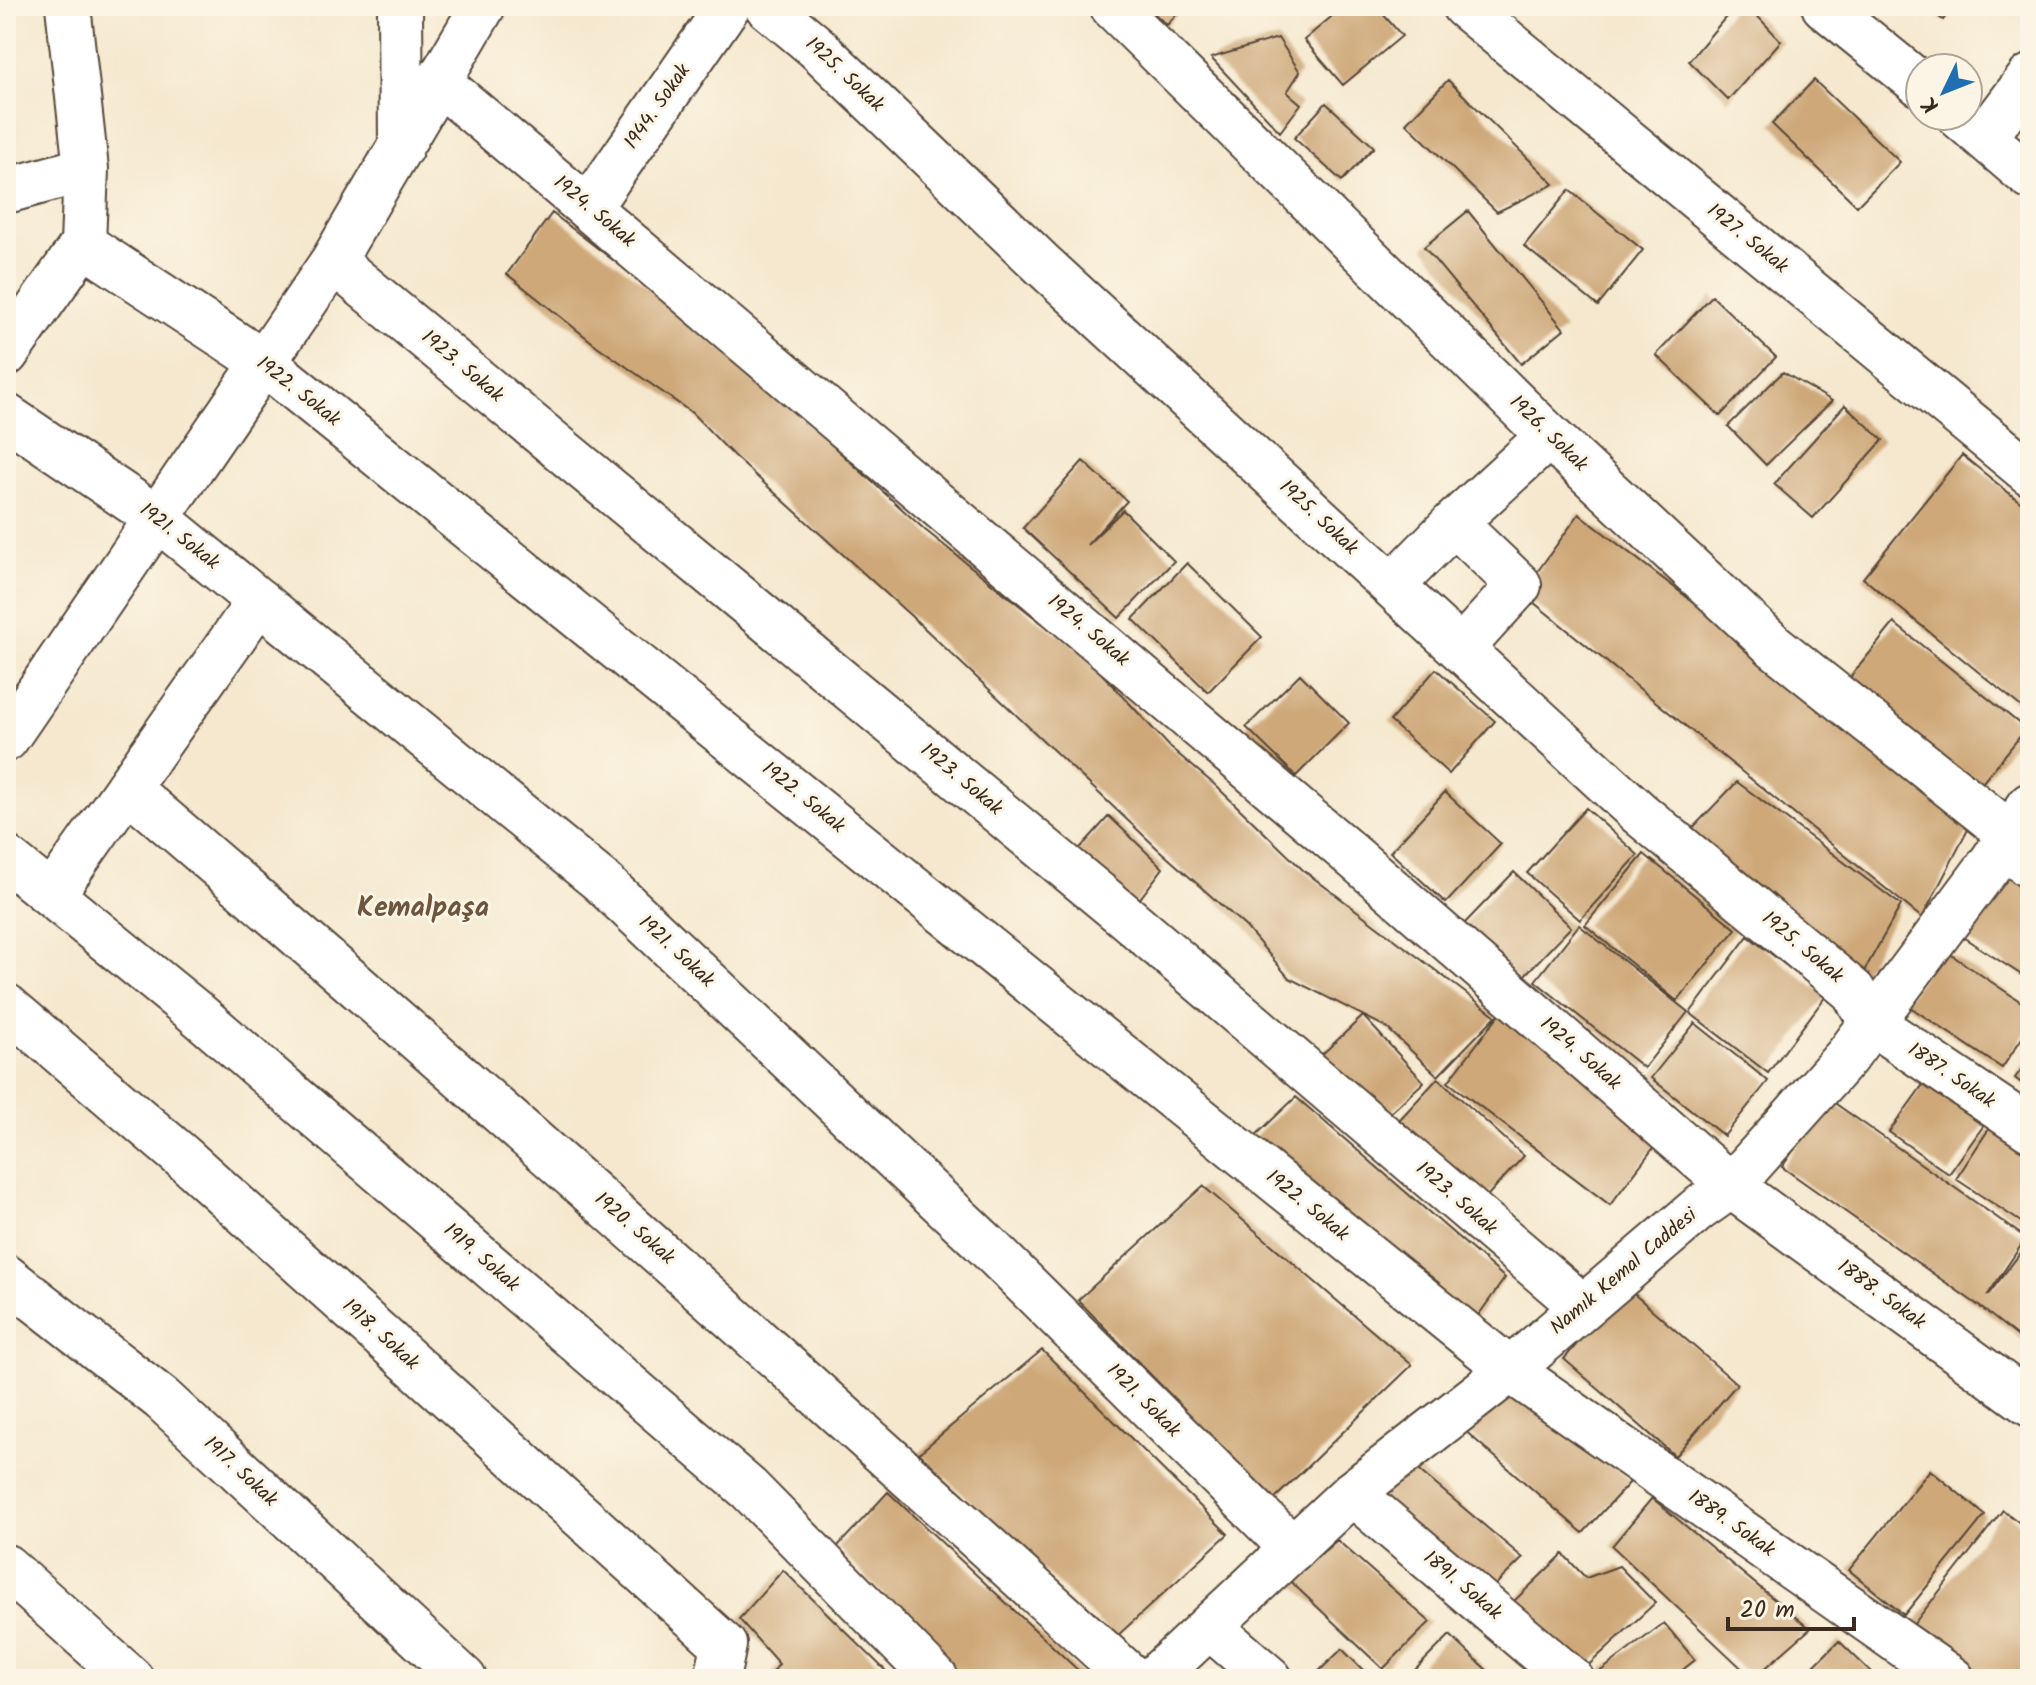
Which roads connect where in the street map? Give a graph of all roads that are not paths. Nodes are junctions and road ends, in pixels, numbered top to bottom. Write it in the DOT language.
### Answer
graph roads {
  1 [pos="68,6"];
  2 [pos="400,6"];
  3 [pos="483,6"];
  4 [pos="728,6"];
  5 [pos="767,6"];
  6 [pos="1112,6"];
  7 [pos="1464,6"];
  8 [pos="1824,6"];
  9 [pos="1904,71"];
  10 [pos="2030,77"];
  11 [pos="440,83"];
  12 [pos="1984,116"];
  13 [pos="1979,132"];
  14 [pos="401,147"];
  15 [pos="86,169"];
  16 [pos="2030,177"];
  17 [pos="6,191"];
  18 [pos="589,207"];
  19 [pos="83,244"];
  20 [pos="333,261"];
  21 [pos="6,354"];
  22 [pos="263,362"];
  23 [pos="6,416"];
  24 [pos="1549,436"];
  25 [pos="2030,473"];
  26 [pos="157,518"];
  27 [pos="1454,523"];
  28 [pos="1392,586"];
  29 [pos="259,601"];
  30 [pos="1461,649"];
  31 [pos="6,739"];
  32 [pos="127,788"];
  33 [pos="2018,837"];
  34 [pos="6,858"];
  35 [pos="52,895"];
  36 [pos="6,1006"];
  37 [pos="1872,1023"];
  38 [pos="2030,1129"];
  39 [pos="1731,1186"];
  40 [pos="6,1277"];
  41 [pos="1583,1307"];
  42 [pos="1510,1370"];
  43 [pos="2030,1404"];
  44 [pos="1352,1493"];
  45 [pos="1293,1549"];
  46 [pos="6,1567"];
  47 [pos="1210,1627"];
  48 [pos="131,1679"];
  49 [pos="464,1679"];
  50 [pos="717,1679"];
  51 [pos="936,1679"];
  52 [pos="1133,1679"];
  53 [pos="1153,1679"];
  54 [pos="1270,1679"];
  55 [pos="1571,1679"];
  56 [pos="1952,1679"];
  1 -- 15 [label="street"];
  2 -- 14 [label="street"];
  3 -- 11 [label="street"];
  4 -- 18 [label="street, 1944. Sokak"];
  5 -- 28 [label="street, 1925. Sokak"];
  6 -- 24 [label="street, 1926. Sokak"];
  7 -- 25 [label="street, 1927. Sokak"];
  8 -- 9 [label="street"];
  10 -- 12 [label="street"];
  11 -- 14 [label="street"];
  11 -- 18 [label="street, 1924. Sokak"];
  13 -- 16 [label="street"];
  14 -- 20 [label="street"];
  15 -- 17 [label="street"];
  15 -- 19 [label="street"];
  18 -- 39 [label="street, 1924. Sokak"];
  19 -- 21 [label="street"];
  19 -- 22 [label="street, 1922. Sokak"];
  20 -- 22 [label="street"];
  20 -- 41 [label="street, 1923. Sokak"];
  22 -- 26 [label="street"];
  22 -- 42 [label="street, 1922. Sokak"];
  23 -- 26 [label="street, 1921. Sokak"];
  24 -- 27 [label="street"];
  24 -- 33 [label="street, 1926. Sokak"];
  26 -- 29 [label="street, 1921. Sokak"];
  26 -- 31 [label="street"];
  27 -- 28 [label="street"];
  27 -- 30 [label="street"];
  28 -- 30 [label="street, 1925. Sokak"];
  29 -- 32 [label="street"];
  29 -- 45 [label="street, 1921. Sokak"];
  30 -- 37 [label="street, 1925. Sokak"];
  32 -- 35 [label="street"];
  32 -- 52 [label="street, 1920. Sokak"];
  33 -- 37 [label="street, Namık Kemal Caddesi"];
  34 -- 35 [label="street, 1919. Sokak"];
  35 -- 51 [label="street, 1919. Sokak"];
  36 -- 50 [label="street, 1918. Sokak"];
  37 -- 38 [label="street, 1887. Sokak"];
  37 -- 39 [label="street, Namık Kemal Caddesi"];
  39 -- 41 [label="street, Namık Kemal Caddesi"];
  39 -- 43 [label="street, 1888. Sokak"];
  40 -- 49 [label="street, 1917. Sokak"];
  41 -- 42 [label="street, Namık Kemal Caddesi"];
  42 -- 44 [label="street, Namık Kemal Caddesi"];
  42 -- 56 [label="street, 1889. Sokak"];
  44 -- 45 [label="street, Namık Kemal Caddesi"];
  44 -- 55 [label="street, 1891. Sokak"];
  45 -- 47 [label="street, Namık Kemal Caddesi"];
  46 -- 48 [label="street"];
  47 -- 53 [label="street, Namık Kemal Caddesi"];
  47 -- 54 [label="street"];
}
